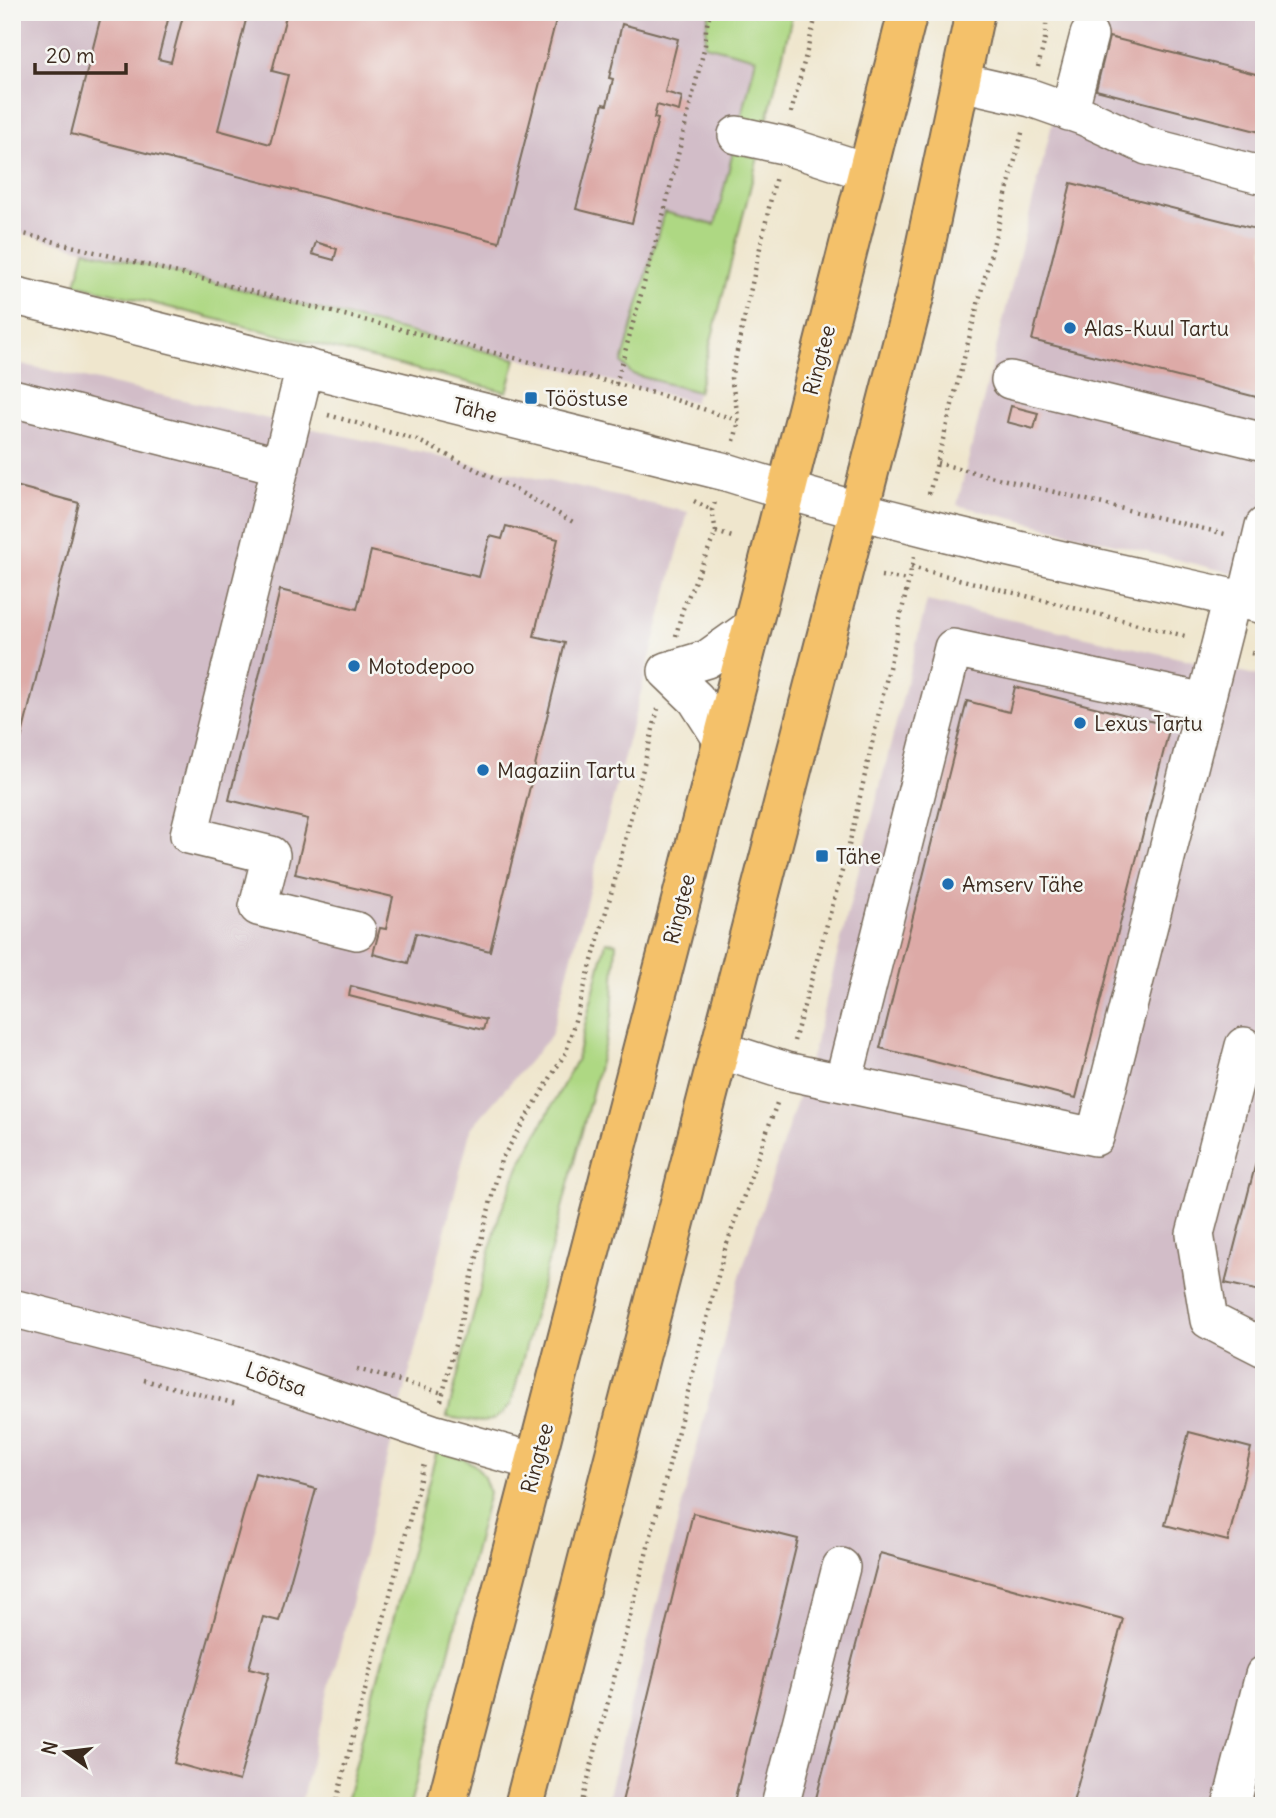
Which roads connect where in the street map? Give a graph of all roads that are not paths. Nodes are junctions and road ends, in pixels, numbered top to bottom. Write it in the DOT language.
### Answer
graph roads {
  1 [pos="908,12"];
  2 [pos="975,12"];
  3 [pos="1089,36"];
  4 [pos="961,82"];
  5 [pos="1069,112"];
  6 [pos="737,135"];
  7 [pos="868,172"];
  8 [pos="1264,176"];
  9 [pos="12,295"];
  10 [pos="305,367"];
  11 [pos="1010,380"];
  12 [pos="12,398"];
  13 [pos="1264,442"];
  14 [pos="281,466"];
  15 [pos="786,491"];
  16 [pos="860,510"];
  17 [pos="1262,534"];
  18 [pos="1247,601"];
  19 [pos="752,628"];
  20 [pos="1205,702"];
  21 [pos="723,741"];
  22 [pos="357,931"];
  23 [pos="1244,1046"];
  24 [pos="720,1050"];
  25 [pos="843,1083"];
  26 [pos="12,1308"];
  27 [pos="1264,1348"];
  28 [pos="536,1462"];
  29 [pos="841,1567"];
  30 [pos="1264,1675"];
  31 [pos="446,1806"];
  32 [pos="524,1806"];
  33 [pos="780,1806"];
  34 [pos="1231,1806"];
  1 -- 7 [label="main road, Ringtee"];
  2 -- 4 [label="main road"];
  3 -- 5 [label="street"];
  4 -- 5 [label="street"];
  4 -- 16 [label="main road"];
  5 -- 8 [label="street"];
  6 -- 7 [label="street"];
  7 -- 15 [label="main road, Ringtee"];
  9 -- 10 [label="street, Tähe"];
  10 -- 14 [label="street"];
  10 -- 15 [label="street, Tähe"];
  11 -- 13 [label="street"];
  12 -- 14 [label="street"];
  14 -- 22 [label="street"];
  15 -- 16 [label="street, Tähe"];
  15 -- 19 [label="main road, Ringtee"];
  16 -- 18 [label="street, Tähe"];
  16 -- 24 [label="main road"];
  17 -- 18 [label="street"];
  18 -- 20 [label="street"];
  19 -- 21 [label="main road, Ringtee"];
  19 -- 21 [label="street"];
  20 -- 25 [label="street"];
  20 -- 25 [label="street"];
  21 -- 28 [label="main road, Ringtee"];
  23 -- 27 [label="street"];
  24 -- 25 [label="street"];
  24 -- 32 [label="main road"];
  26 -- 28 [label="street, Lõõtsa"];
  28 -- 31 [label="main road, Ringtee"];
  29 -- 33 [label="street"];
  30 -- 34 [label="street"];
}
